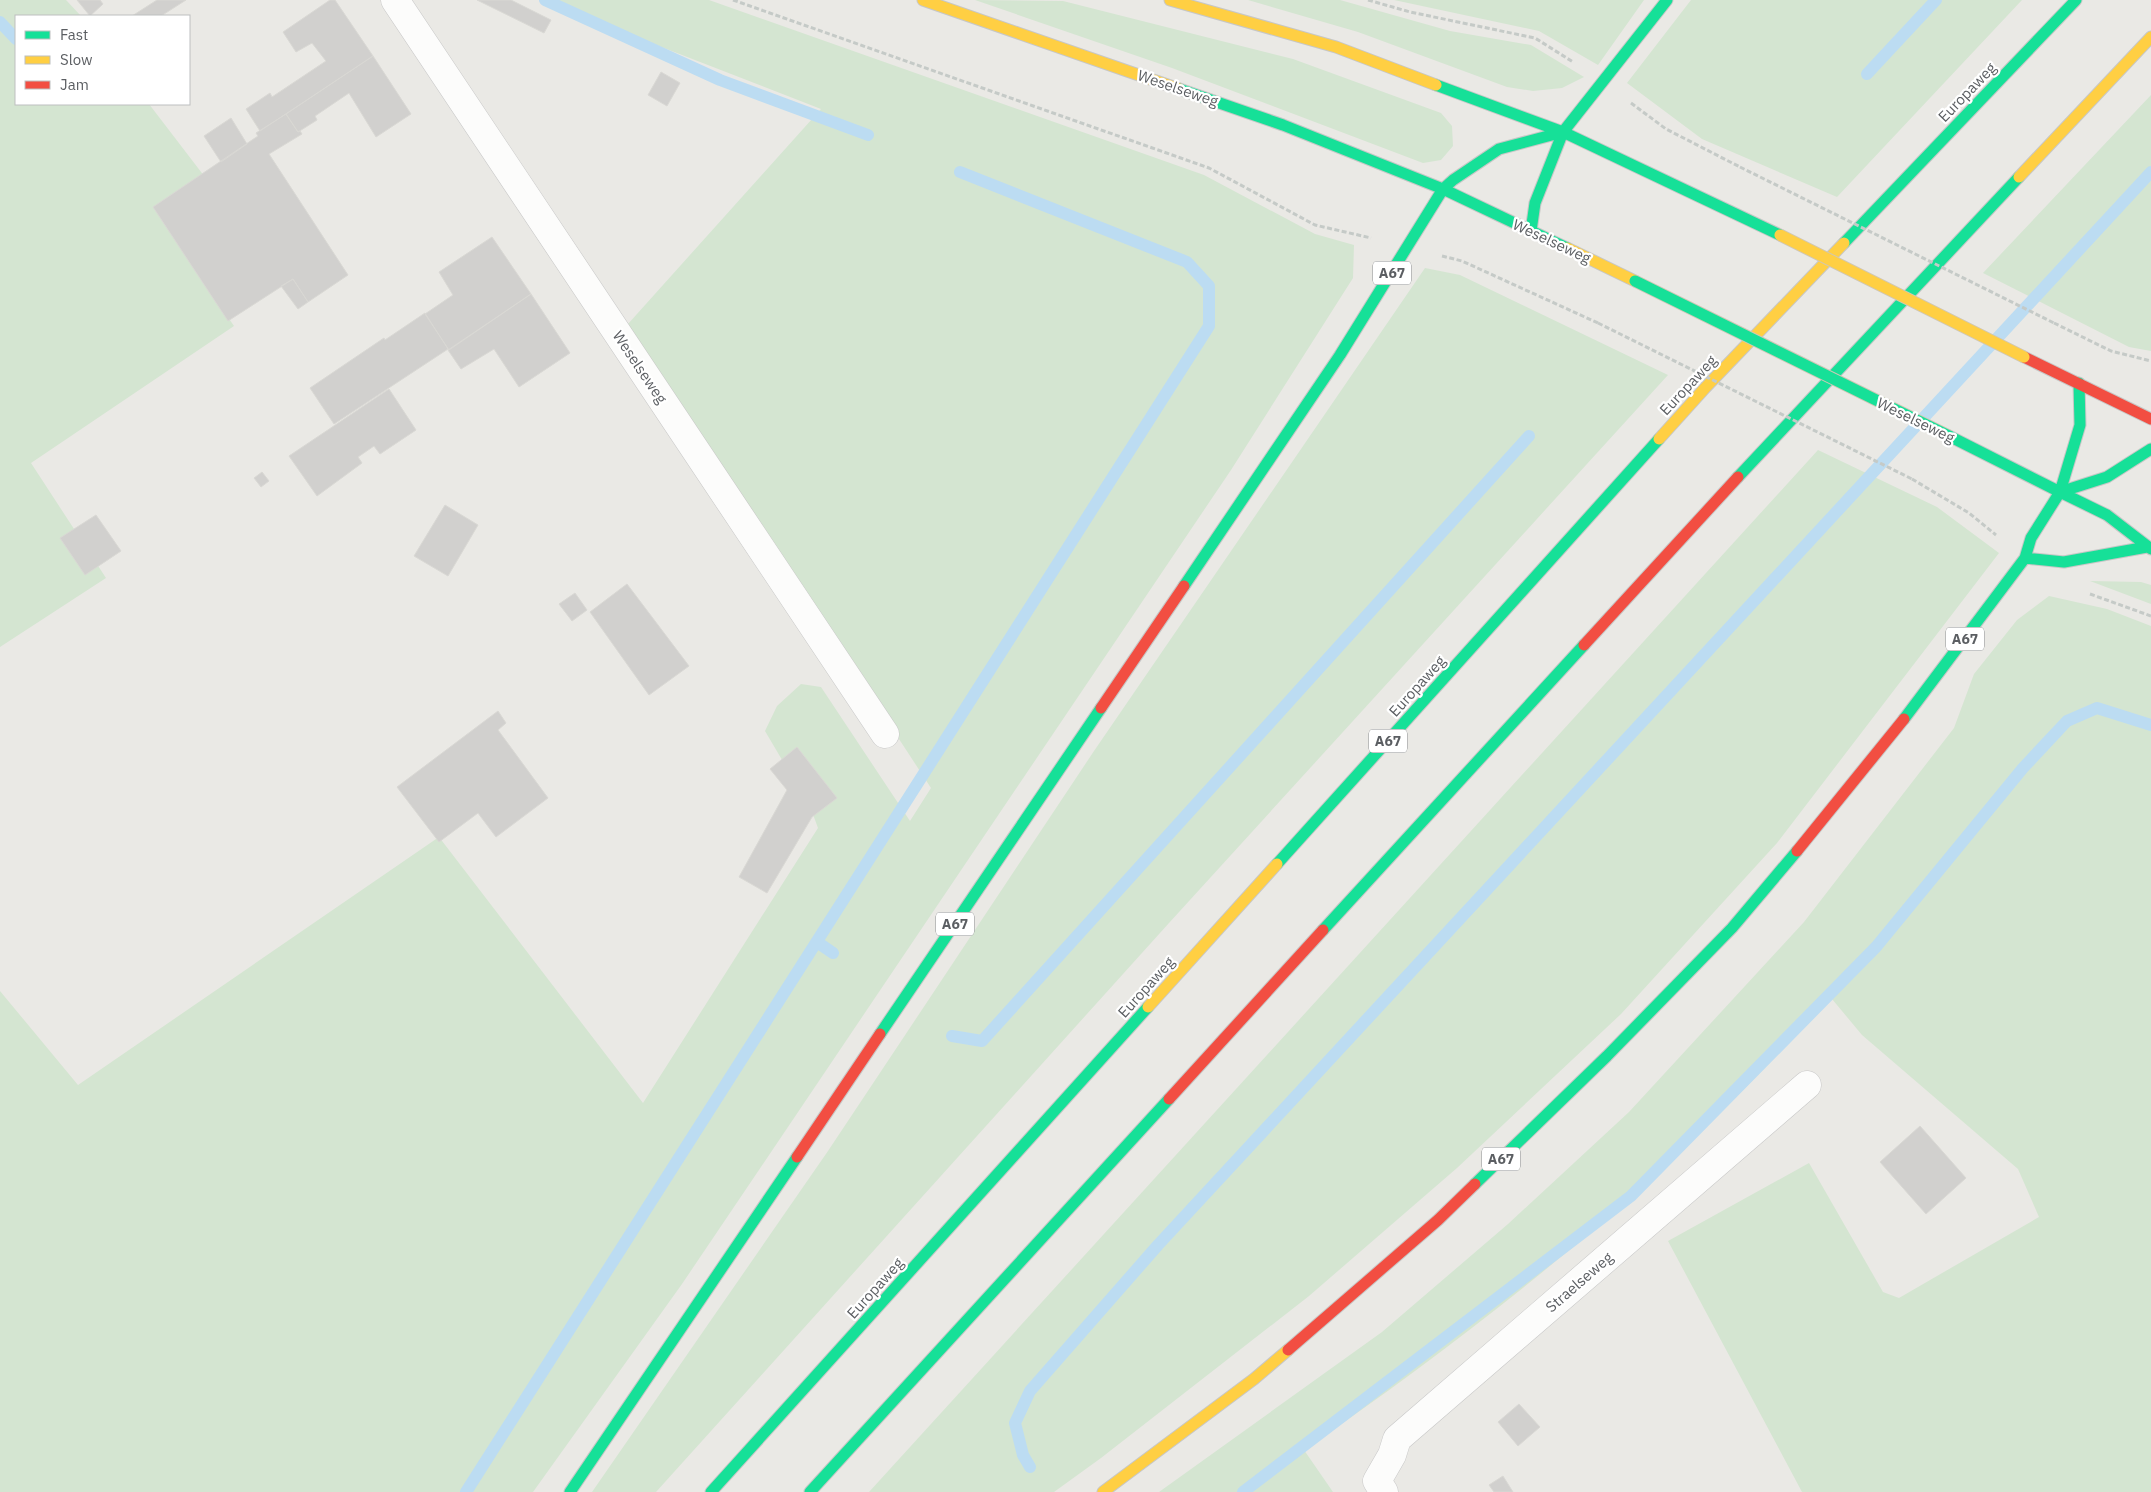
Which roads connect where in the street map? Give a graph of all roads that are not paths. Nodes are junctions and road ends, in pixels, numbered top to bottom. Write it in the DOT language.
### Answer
graph roads {
  1 [pos="394,0"];
  2 [pos="923,0"];
  3 [pos="1170,0"];
  4 [pos="1667,0"];
  5 [pos="2076,0"];
  6 [pos="2151,37"];
  7 [pos="1563,132"];
  8 [pos="1443,189"];
  9 [pos="1531,231"];
  10 [pos="2080,383"];
  11 [pos="2151,419"];
  12 [pos="2151,449"];
  13 [pos="2060,492"];
  14 [pos="2149,548"];
  15 [pos="2025,558"];
  16 [pos="885,734"];
  17 [pos="1807,1085"];
  18 [pos="570,1492"];
  19 [pos="711,1492"];
  20 [pos="810,1492"];
  21 [pos="1103,1492"];
  22 [pos="1384,1492"];
  1 -- 16 [label="street, Weselseweg"];
  2 -- 8 [label="main road, Weselseweg"];
  3 -- 7 [label="main road"];
  4 -- 7 [label="main road"];
  5 -- 19 [label="main road, Europaweg / A67"];
  6 -- 20 [label="main road"];
  7 -- 8 [label="main road, A67"];
  7 -- 9 [label="main road"];
  7 -- 10 [label="main road, bridge"];
  8 -- 9 [label="main road, Weselseweg"];
  8 -- 18 [label="main road, A67"];
  9 -- 13 [label="main road, Weselseweg, bridge"];
  10 -- 11 [label="main road"];
  10 -- 13 [label="main road, A67"];
  12 -- 13 [label="main road"];
  13 -- 14 [label="main road, Weselseweg"];
  13 -- 15 [label="main road, A67"];
  14 -- 15 [label="main road"];
  15 -- 21 [label="main road, A67"];
  17 -- 22 [label="street, Straelseweg"];
}
